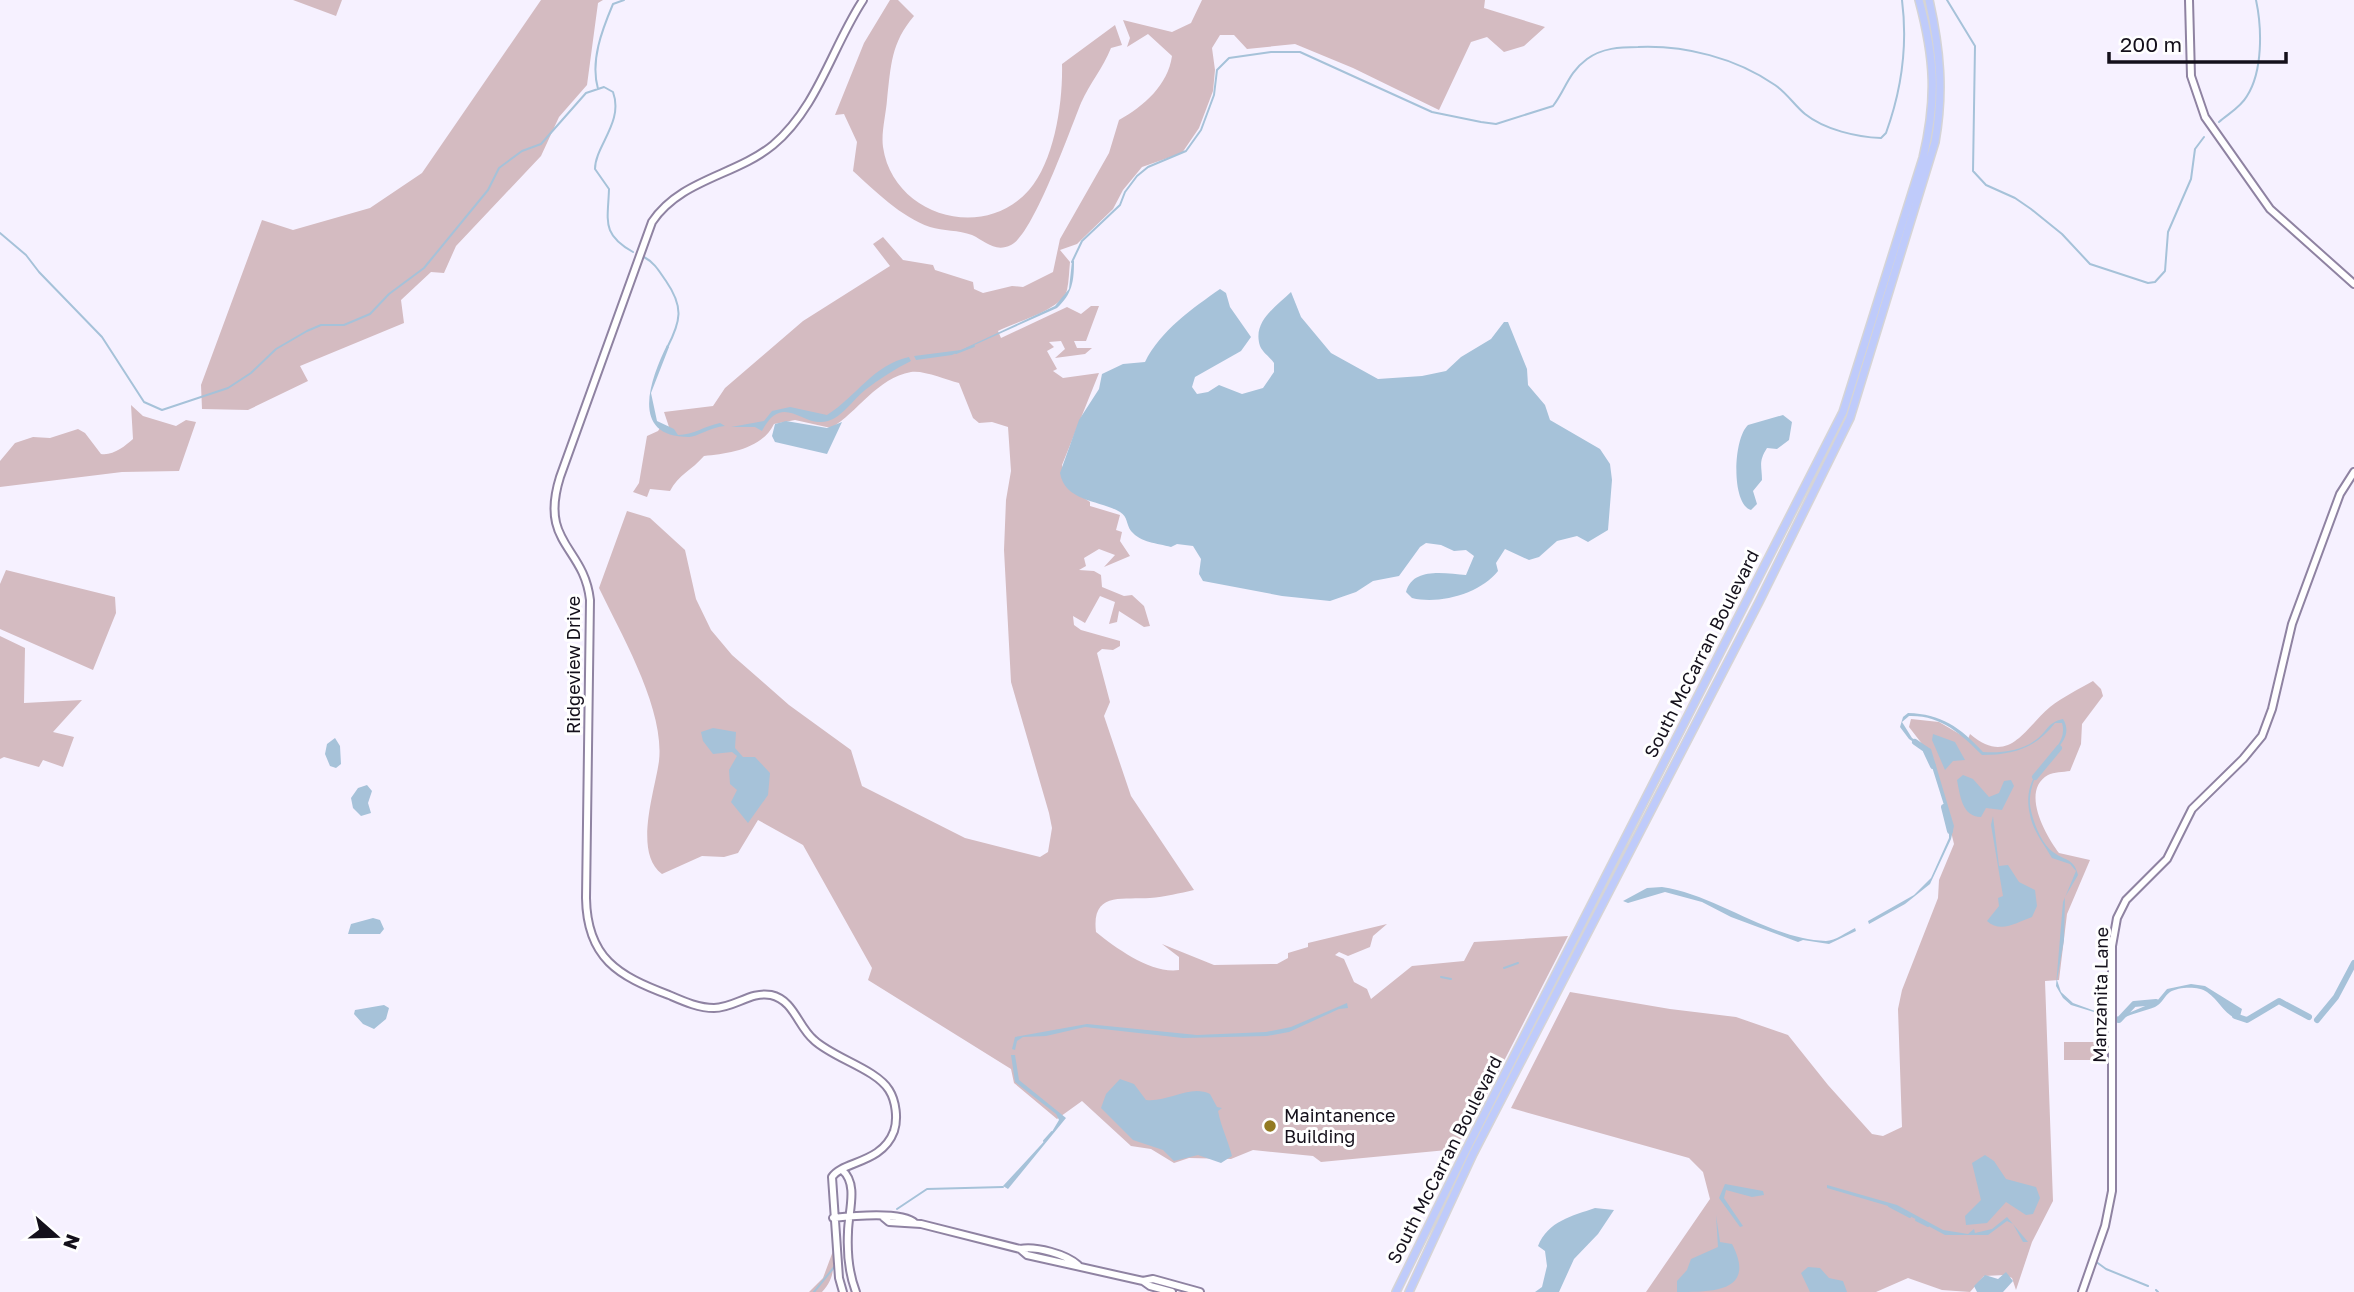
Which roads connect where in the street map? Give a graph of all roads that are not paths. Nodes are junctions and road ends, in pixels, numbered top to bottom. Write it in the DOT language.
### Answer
graph roads {
  1 [pos="863,0"];
  2 [pos="1919,0"];
  3 [pos="1929,0"];
  4 [pos="2189,0"];
  5 [pos="2354,285"];
  6 [pos="2354,472"];
  7 [pos="842,1170"];
  8 [pos="850,1216"];
  9 [pos="833,1217"];
  10 [pos="1143,1281"];
  11 [pos="843,1292"];
  12 [pos="856,1292"];
  13 [pos="1172,1292"];
  14 [pos="1200,1292"];
  15 [pos="1396,1292"];
  16 [pos="1409,1292"];
  17 [pos="2082,1292"];
  1 -- 7 [label="street, Ridgeview Drive"];
  2 -- 15 [label="main road, South McCarran Boulevard"];
  3 -- 16 [label="main road, South McCarran Boulevard"];
  4 -- 5 [label="street"];
  6 -- 17 [label="street, Manzanita Lane"];
  7 -- 8 [label="street"];
  7 -- 9 [label="street"];
  8 -- 9 [label="street"];
  8 -- 10 [label="street"];
  8 -- 12 [label="street"];
  9 -- 11 [label="street"];
  10 -- 13 [label="street"];
  10 -- 14 [label="street"];
}
